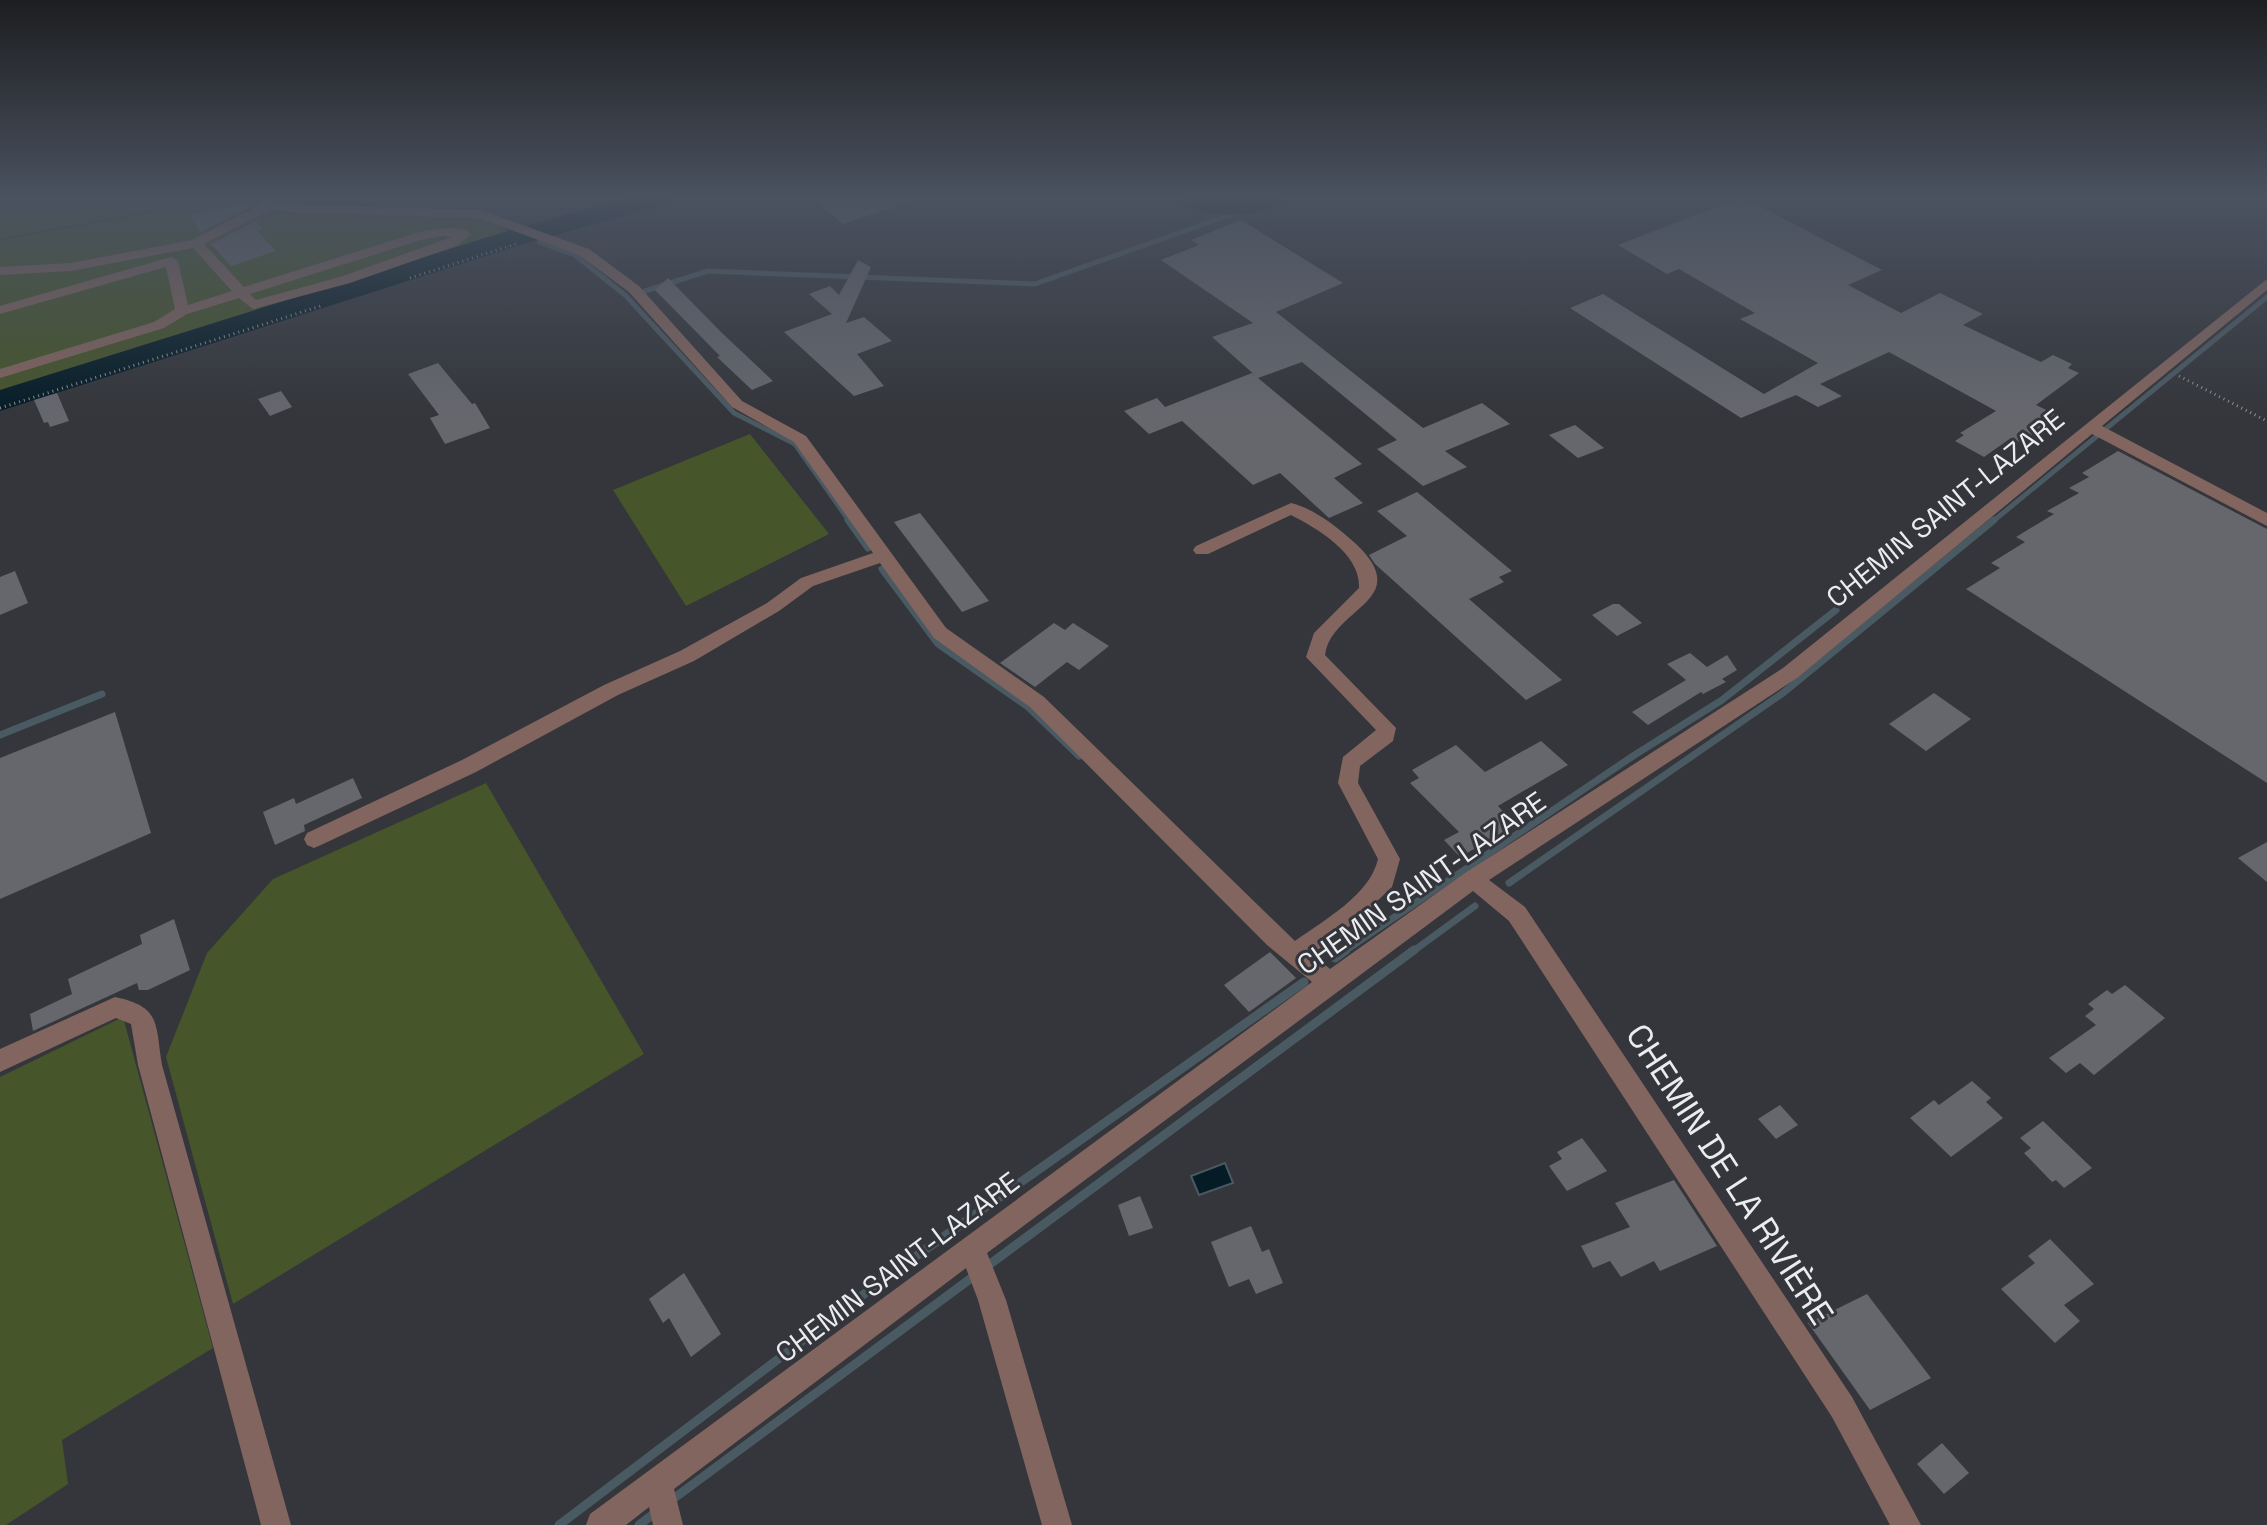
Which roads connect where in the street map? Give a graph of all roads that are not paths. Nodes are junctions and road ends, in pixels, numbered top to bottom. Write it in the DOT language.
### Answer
graph roads {
  1 [pos="33,269"];
  2 [pos="142,269"];
  3 [pos="173,269"];
  4 [pos="219,269"];
  5 [pos="315,269"];
  6 [pos="376,269"];
  7 [pos="607,269"];
  8 [pos="0,271"];
  9 [pos="2267,283"];
  10 [pos="240,293"];
  11 [pos="0,310"];
  12 [pos="182,311"];
  13 [pos="0,374"];
  14 [pos="2099,431"];
  15 [pos="2267,520"];
  16 [pos="1202,550"];
  17 [pos="884,555"];
  18 [pos="314,839"];
  19 [pos="1473,879"];
  20 [pos="1295,954"];
  21 [pos="1329,982"];
  22 [pos="0,1061"];
  23 [pos="973,1252"];
  24 [pos="659,1485"];
  25 [pos="276,1525"];
  26 [pos="601,1525"];
  27 [pos="668,1525"];
  28 [pos="1057,1525"];
  29 [pos="1906,1525"];
  1 -- 8 [label="street"];
  2 -- 11 [label="street"];
  3 -- 12 [label="street"];
  4 -- 10 [label="street"];
  5 -- 10 [label="street"];
  6 -- 10 [label="street"];
  7 -- 17 [label="street"];
  9 -- 14 [label="street, CHEMIN SAINT-LAZARE"];
  10 -- 12 [label="street"];
  12 -- 13 [label="street"];
  14 -- 15 [label="street"];
  14 -- 19 [label="street, CHEMIN SAINT-LAZARE"];
  16 -- 20 [label="street"];
  17 -- 18 [label="street"];
  17 -- 20 [label="street"];
  19 -- 21 [label="street, CHEMIN SAINT-LAZARE"];
  19 -- 29 [label="street, CHEMIN DE LA RIVIÈRE"];
  20 -- 21 [label="street"];
  21 -- 23 [label="street, CHEMIN SAINT-LAZARE"];
  22 -- 25 [label="street"];
  23 -- 24 [label="street, CHEMIN SAINT-LAZARE"];
  23 -- 28 [label="street"];
  24 -- 26 [label="street, CHEMIN SAINT-LAZARE"];
  24 -- 27 [label="street"];
}
